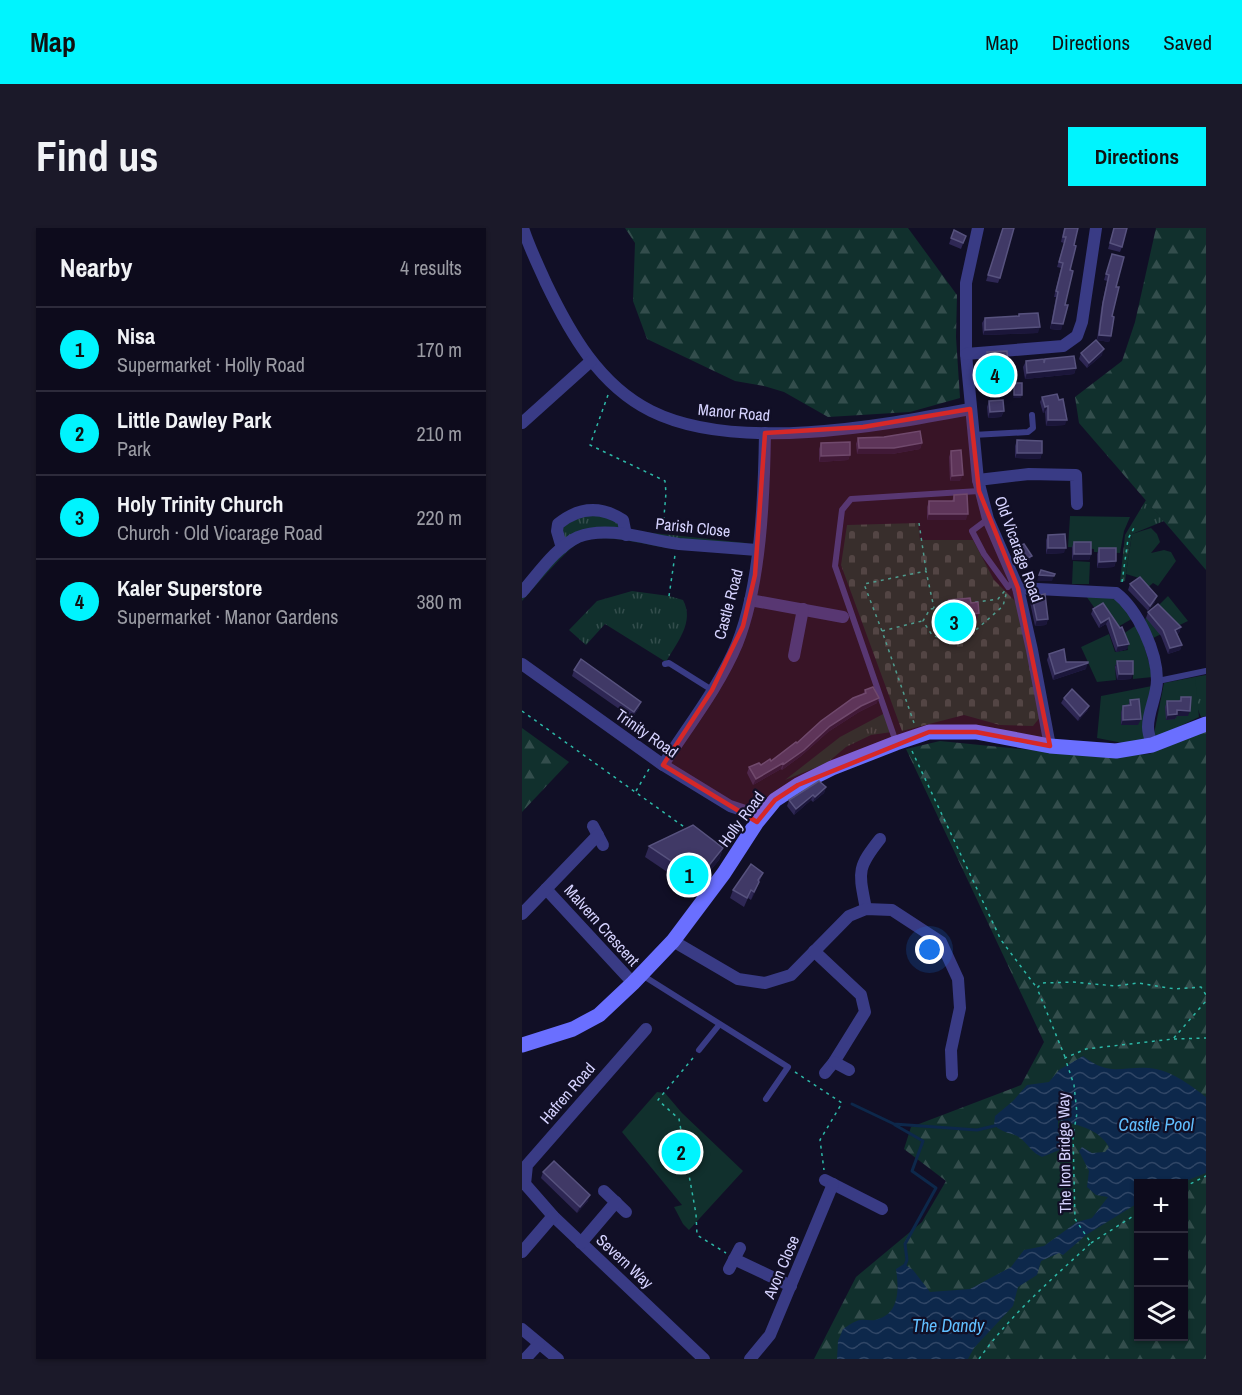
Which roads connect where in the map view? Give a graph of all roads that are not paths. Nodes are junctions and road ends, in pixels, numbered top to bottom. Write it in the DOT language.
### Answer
graph roads {
  1 [pos="523,228"];
  2 [pos="1096,228"];
  3 [pos="974,231"];
  4 [pos="966,354"];
  5 [pos="591,361"];
  6 [pos="970,409"];
  7 [pos="1032,415"];
  8 [pos="522,423"];
  9 [pos="765,432"];
  10 [pos="973,435"];
  11 [pos="978,485"];
  12 [pos="1077,504"];
  13 [pos="988,519"];
  14 [pos="626,535"];
  15 [pos="562,548"];
  16 [pos="757,550"];
  17 [pos="1013,585"];
  18 [pos="522,592"];
  19 [pos="750,600"];
  20 [pos="803,609"];
  21 [pos="843,617"];
  22 [pos="794,656"];
  23 [pos="522,664"];
  24 [pos="665,664"];
  25 [pos="1206,671"];
  26 [pos="1157,681"];
  27 [pos="712,690"];
  28 [pos="1206,724"];
  29 [pos="901,742"];
  30 [pos="1152,745"];
  31 [pos="1050,746"];
  32 [pos="659,762"];
  33 [pos="757,822"];
  34 [pos="598,835"];
  35 [pos="880,839"];
  36 [pos="546,889"];
  37 [pos="866,909"];
  38 [pos="522,914"];
  39 [pos="673,941"];
  40 [pos="814,951"];
  41 [pos="637,979"];
  42 [pos="718,1025"];
  43 [pos="646,1029"];
  44 [pos="522,1046"];
  45 [pos="699,1050"];
  46 [pos="834,1062"];
  47 [pos="849,1070"];
  48 [pos="825,1073"];
  49 [pos="952,1075"];
  50 [pos="766,1099"];
  51 [pos="525,1184"];
  52 [pos="604,1191"];
  53 [pos="616,1202"];
  54 [pos="882,1209"];
  55 [pos="626,1212"];
  56 [pos="553,1216"];
  57 [pos="581,1243"];
  58 [pos="522,1252"];
  59 [pos="734,1258"];
  60 [pos="791,1286"];
  61 [pos="522,1329"];
  62 [pos="539,1344"];
  63 [pos="525,1359"];
  64 [pos="558,1359"];
  65 [pos="704,1359"];
  66 [pos="750,1359"];
  1 -- 5 [label="street, Manor Road"];
  2 -- 4 [label="street"];
  3 -- 4 [label="street, Old Vicarage Road"];
  4 -- 6 [label="street, Old Vicarage Road"];
  5 -- 8 [label="street"];
  5 -- 9 [label="street, Manor Road"];
  6 -- 9 [label="street, Manor Road"];
  6 -- 10 [label="street, Old Vicarage Road"];
  7 -- 10 [label="lane"];
  9 -- 16 [label="street, Castle Road"];
  10 -- 11 [label="street, Old Vicarage Road"];
  11 -- 12 [label="street"];
  11 -- 13 [label="street, Old Vicarage Road"];
  11 -- 29 [label="lane"];
  13 -- 17 [label="street, Old Vicarage Road"];
  13 -- 17 [label="lane"];
  14 -- 15 [label="street, Parish Close"];
  14 -- 15 [label="street"];
  14 -- 16 [label="street, Parish Close"];
  15 -- 18 [label="street, Parish Close"];
  16 -- 19 [label="street, Castle Road"];
  17 -- 26 [label="street"];
  17 -- 31 [label="street, Old Vicarage Road"];
  19 -- 20 [label="street"];
  19 -- 27 [label="street, Castle Road"];
  20 -- 21 [label="street"];
  20 -- 22 [label="street"];
  23 -- 32 [label="street, Trinity Road"];
  24 -- 27 [label="lane"];
  25 -- 26 [label="lane"];
  26 -- 30 [label="street"];
  27 -- 32 [label="street, Castle Road"];
  28 -- 30 [label="street"];
  29 -- 31 [label="street, Holly Road"];
  29 -- 33 [label="street, Holly Road"];
  30 -- 31 [label="street"];
  32 -- 33 [label="street, Trinity Road"];
  33 -- 39 [label="street, Holly Road"];
  34 -- 36 [label="street, Malvern Crescent"];
  35 -- 37 [label="street"];
  36 -- 38 [label="street, Malvern Crescent"];
  36 -- 41 [label="street, Malvern Crescent"];
  37 -- 40 [label="street"];
  37 -- 49 [label="street"];
  39 -- 40 [label="street"];
  39 -- 41 [label="street, Holly Road"];
  40 -- 46 [label="street"];
  41 -- 42 [label="lane"];
  41 -- 44 [label="street, Holly Road"];
  42 -- 45 [label="lane"];
  42 -- 50 [label="lane"];
  43 -- 51 [label="street, Hafren Road"];
  46 -- 47 [label="street"];
  46 -- 48 [label="street"];
  51 -- 56 [label="street, Severn Way"];
  52 -- 53 [label="street"];
  53 -- 55 [label="street"];
  53 -- 57 [label="street"];
  54 -- 60 [label="street, Avon Close"];
  56 -- 57 [label="street, Severn Way"];
  56 -- 58 [label="street"];
  57 -- 65 [label="street, Severn Way"];
  59 -- 60 [label="street"];
  60 -- 66 [label="street, Avon Close"];
  61 -- 62 [label="street"];
  62 -- 63 [label="street"];
  62 -- 64 [label="street"];
}
